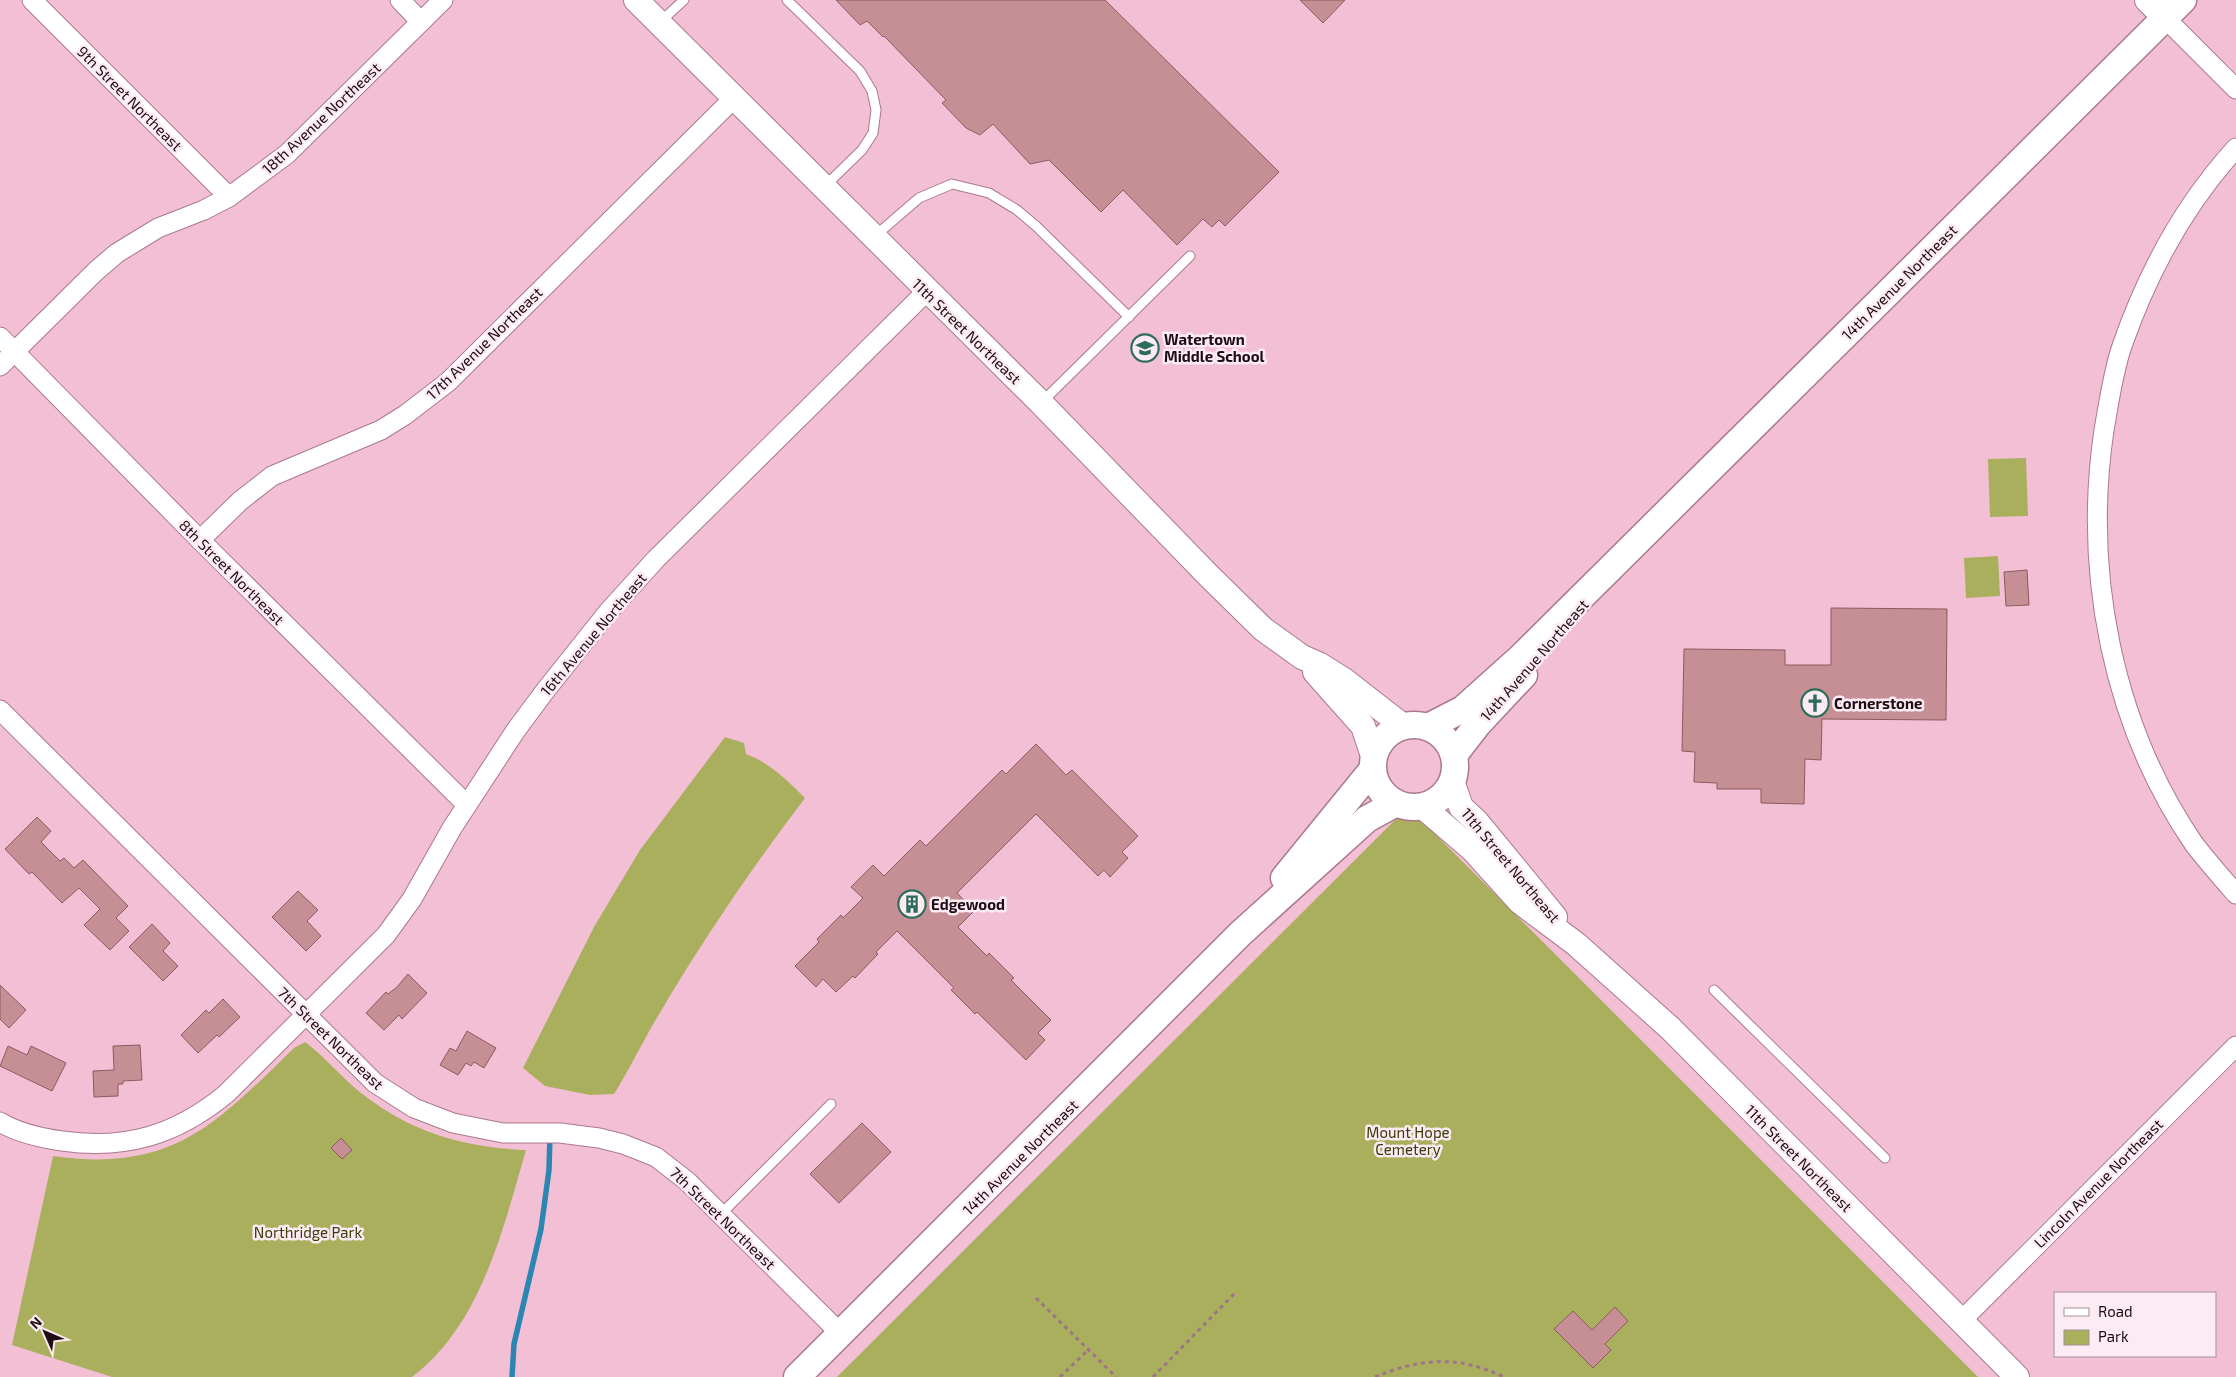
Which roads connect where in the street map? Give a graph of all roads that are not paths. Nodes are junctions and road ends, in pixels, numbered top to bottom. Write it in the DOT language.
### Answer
graph roads {
  1 [pos="32,0"];
  2 [pos="400,0"];
  3 [pos="443,0"];
  4 [pos="636,0"];
  5 [pos="684,0"];
  6 [pos="787,0"];
  7 [pos="2147,0"];
  8 [pos="2183,0"];
  9 [pos="2165,18"];
  10 [pos="421,22"];
  11 [pos="659,23"];
  12 [pos="2236,89"];
  13 [pos="734,98"];
  14 [pos="2236,148"];
  15 [pos="823,187"];
  16 [pos="229,197"];
  17 [pos="873,238"];
  18 [pos="1190,256"];
  19 [pos="926,291"];
  20 [pos="1129,317"];
  21 [pos="0,337"];
  22 [pos="15,352"];
  23 [pos="0,366"];
  24 [pos="1041,404"];
  25 [pos="200,540"];
  26 [pos="1614,564"];
  27 [pos="1302,658"];
  28 [pos="0,710"];
  29 [pos="1416,726"];
  30 [pos="1454,755"];
  31 [pos="1373,763"];
  32 [pos="1452,781"];
  33 [pos="1396,804"];
  34 [pos="467,805"];
  35 [pos="1423,806"];
  36 [pos="2236,894"];
  37 [pos="1240,934"];
  38 [pos="1576,944"];
  39 [pos="1714,990"];
  40 [pos="306,1015"];
  41 [pos="2236,1046"];
  42 [pos="831,1104"];
  43 [pos="0,1122"];
  44 [pos="1885,1158"];
  45 [pos="721,1214"];
  46 [pos="1961,1320"];
  47 [pos="841,1334"];
  48 [pos="797,1377"];
  49 [pos="2018,1377"];
  1 -- 16 [label="street, 9th Street Northeast"];
  2 -- 10 [label="street"];
  3 -- 10 [label="street, 18th Avenue Northeast"];
  4 -- 11 [label="street, 11th Street Northeast"];
  5 -- 11 [label="lane"];
  6 -- 15 [label="lane"];
  7 -- 9 [label="street"];
  8 -- 9 [label="main road, 14th Avenue Northeast"];
  9 -- 12 [label="street"];
  9 -- 26 [label="main road, 14th Avenue Northeast"];
  10 -- 16 [label="street, 18th Avenue Northeast"];
  11 -- 13 [label="street, 11th Street Northeast"];
  13 -- 15 [label="street, 11th Street Northeast"];
  13 -- 25 [label="street, 17th Avenue Northeast"];
  14 -- 36 [label="street"];
  15 -- 17 [label="street, 11th Street Northeast"];
  16 -- 22 [label="street, 18th Avenue Northeast"];
  17 -- 19 [label="street, 11th Street Northeast"];
  17 -- 20 [label="lane"];
  18 -- 20 [label="lane"];
  19 -- 24 [label="street, 11th Street Northeast"];
  19 -- 34 [label="street, 16th Avenue Northeast"];
  20 -- 24 [label="lane"];
  21 -- 22 [label="street, 8th Street Northeast"];
  22 -- 23 [label="street, 18th Avenue Northeast"];
  22 -- 25 [label="street, 8th Street Northeast"];
  24 -- 27 [label="street, 11th Street Northeast"];
  25 -- 34 [label="street, 8th Street Northeast"];
  26 -- 29 [label="main road, 14th Avenue Northeast"];
  26 -- 30 [label="main road, 14th Avenue Northeast"];
  27 -- 29 [label="street, 11th Street Northeast"];
  27 -- 31 [label="street, 11th Street Northeast"];
  28 -- 40 [label="street, 7th Street Northeast"];
  29 -- 30 [label="main road"];
  29 -- 31 [label="main road"];
  30 -- 32 [label="main road"];
  31 -- 33 [label="main road"];
  31 -- 37 [label="main road, 14th Avenue Northeast"];
  32 -- 35 [label="main road"];
  32 -- 38 [label="street, 11th Street Northeast"];
  33 -- 35 [label="main road"];
  33 -- 37 [label="main road, 14th Avenue Northeast"];
  34 -- 40 [label="street, 16th Avenue Northeast"];
  35 -- 38 [label="street, 11th Street Northeast"];
  37 -- 47 [label="main road, 14th Avenue Northeast"];
  38 -- 46 [label="street, 11th Street Northeast"];
  39 -- 44 [label="lane"];
  40 -- 43 [label="street, 16th Avenue Northeast"];
  40 -- 45 [label="street, 7th Street Northeast"];
  41 -- 46 [label="street, Lincoln Avenue Northeast"];
  42 -- 45 [label="lane"];
  45 -- 47 [label="street, 7th Street Northeast"];
  46 -- 49 [label="street, 11th Street Northeast"];
  47 -- 48 [label="main road, 14th Avenue Northeast"];
}
